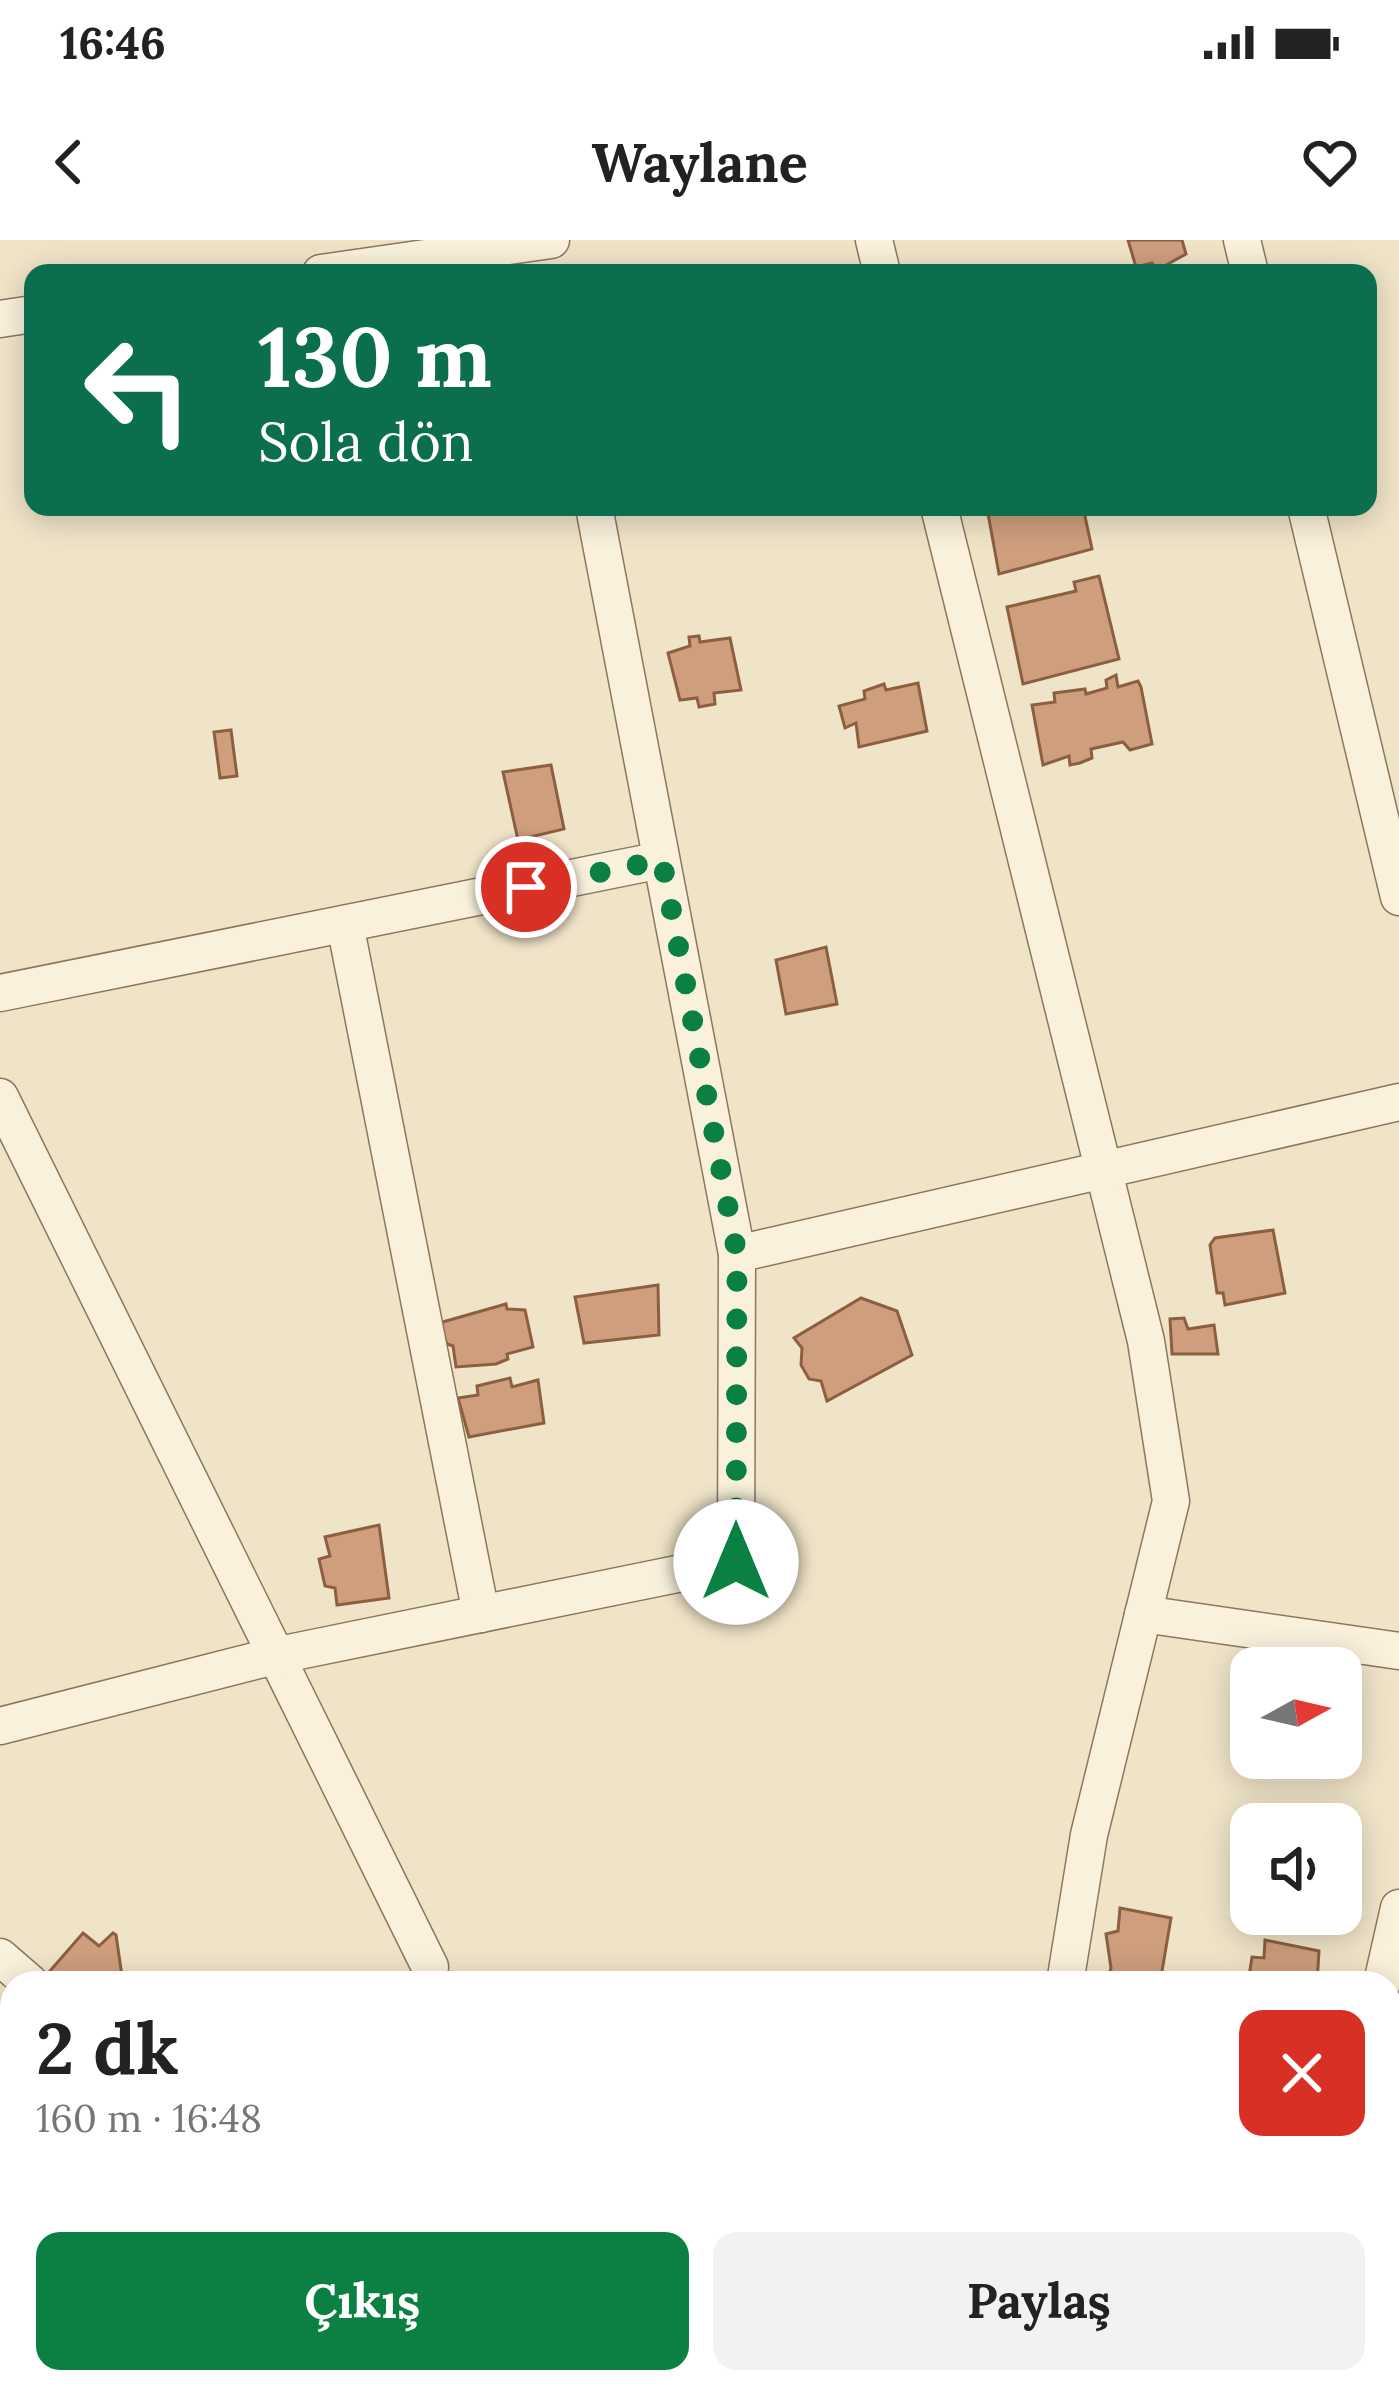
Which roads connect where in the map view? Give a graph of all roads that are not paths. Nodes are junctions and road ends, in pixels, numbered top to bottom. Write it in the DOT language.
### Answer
graph roads {
  1 [pos="547,241"];
  2 [pos="385,264"];
  3 [pos="596,516"];
  4 [pos="941,516"];
  5 [pos="1308,516"];
  6 [pos="662,860"];
  7 [pos="1399,897"];
  8 [pos="345,924"];
  9 [pos="0,993"];
  10 [pos="0,1097"];
  11 [pos="1399,1102"];
  12 [pos="1101,1168"];
  13 [pos="737,1254"];
  14 [pos="481,1614"];
  15 [pos="1143,1614"];
  16 [pos="1399,1652"];
  17 [pos="274,1656"];
  18 [pos="0,1726"];
  19 [pos="1399,1908"];
  20 [pos="430,1967"];
  21 [pos="1067,1971"];
  22 [pos="1385,1971"];
  1 -- 2 [label="street"];
  3 -- 6 [label="street"];
  4 -- 12 [label="street"];
  5 -- 7 [label="street"];
  6 -- 8 [label="street"];
  6 -- 13 [label="street"];
  8 -- 9 [label="street"];
  8 -- 14 [label="street"];
  10 -- 17 [label="street"];
  11 -- 12 [label="street"];
  12 -- 13 [label="street"];
  12 -- 15 [label="street"];
  13 -- 14 [label="street"];
  14 -- 17 [label="street"];
  15 -- 16 [label="street"];
  15 -- 21 [label="street"];
  17 -- 18 [label="street"];
  17 -- 20 [label="street"];
  19 -- 22 [label="street"];
}
